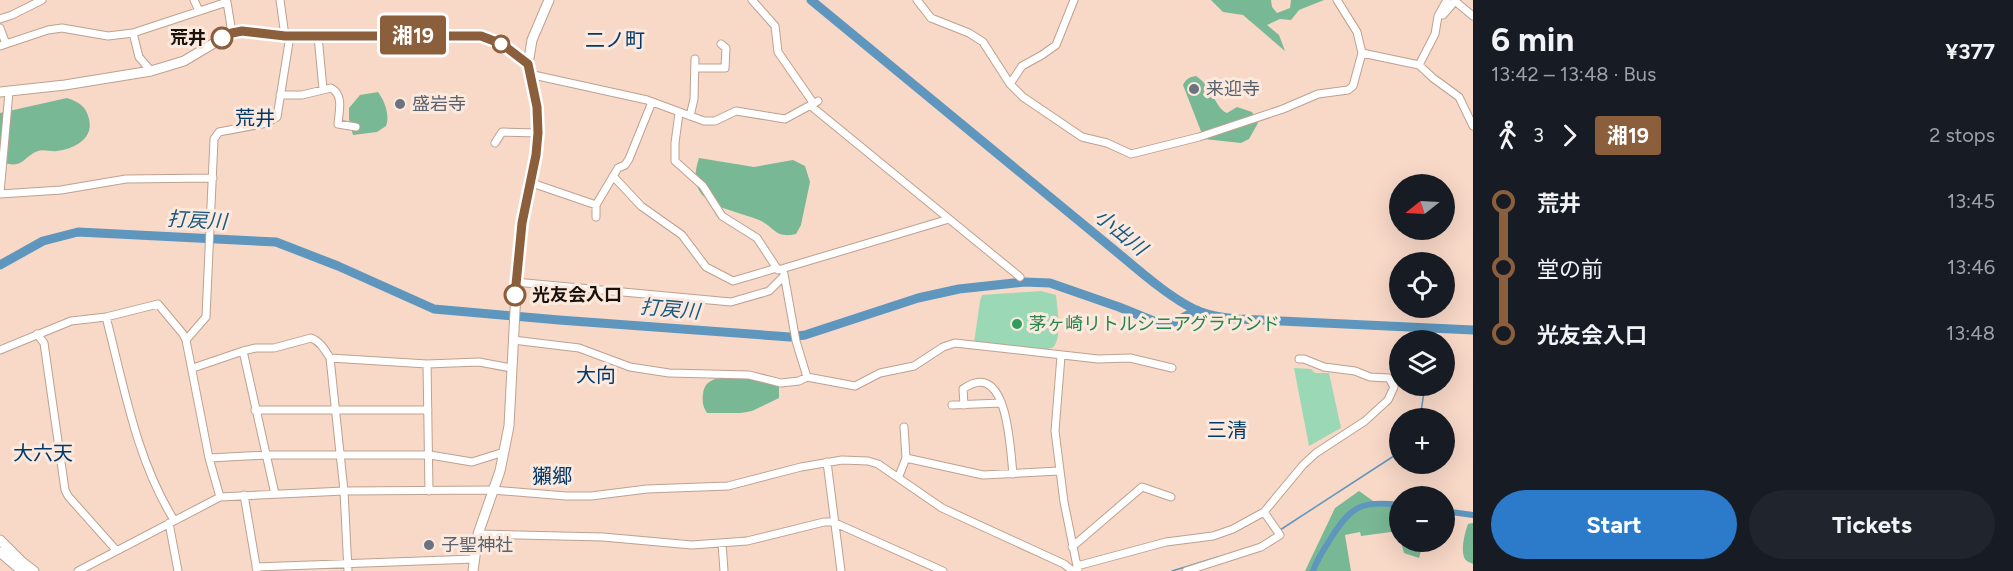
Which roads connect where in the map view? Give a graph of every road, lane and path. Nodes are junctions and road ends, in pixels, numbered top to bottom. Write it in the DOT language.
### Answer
graph roads {
  1 [pos="42,0"];
  2 [pos="194,0"];
  3 [pos="280,0"];
  4 [pos="549,0"];
  5 [pos="752,0"];
  6 [pos="917,0"];
  7 [pos="1074,0"];
  8 [pos="1337,0"];
  9 [pos="1447,0"];
  10 [pos="1456,0"];
  11 [pos="199,11"];
  12 [pos="1473,16"];
  13 [pos="0,19"];
  14 [pos="0,28"];
  15 [pos="133,33"];
  16 [pos="232,33"];
  17 [pos="1435,34"];
  18 [pos="288,36"];
  19 [pos="318,36"];
  20 [pos="721,44"];
  21 [pos="3,45"];
  22 [pos="1362,53"];
  23 [pos="695,59"];
  24 [pos="528,64"];
  25 [pos="1419,65"];
  26 [pos="695,68"];
  27 [pos="150,71"];
  28 [pos="529,74"];
  29 [pos="1010,84"];
  30 [pos="323,89"];
  31 [pos="5,92"];
  32 [pos="280,95"];
  33 [pos="652,102"];
  34 [pos="815,104"];
  35 [pos="679,113"];
  36 [pos="690,116"];
  37 [pos="1473,126"];
  38 [pos="357,127"];
  39 [pos="538,133"];
  40 [pos="495,143"];
  41 [pos="613,176"];
  42 [pos="213,178"];
  43 [pos="529,182"];
  44 [pos="0,193"];
  45 [pos="596,205"];
  46 [pos="596,217"];
  47 [pos="949,219"];
  48 [pos="781,271"];
  49 [pos="1020,277"];
  50 [pos="515,282"];
  51 [pos="106,317"];
  52 [pos="37,334"];
  53 [pos="186,340"];
  54 [pos="513,340"];
  55 [pos="0,350"];
  56 [pos="243,351"];
  57 [pos="1061,356"];
  58 [pos="330,358"];
  59 [pos="1299,359"];
  60 [pos="427,364"];
  61 [pos="193,368"];
  62 [pos="511,368"];
  63 [pos="1172,368"];
  64 [pos="807,376"];
  65 [pos="1001,403"];
  66 [pos="952,405"];
  67 [pos="964,405"];
  68 [pos="255,410"];
  69 [pos="335,410"];
  70 [pos="428,410"];
  71 [pos="904,427"];
  72 [pos="504,452"];
  73 [pos="267,455"];
  74 [pos="430,455"];
  75 [pos="340,456"];
  76 [pos="209,458"];
  77 [pos="906,458"];
  78 [pos="827,462"];
  79 [pos="1059,471"];
  80 [pos="1013,474"];
  81 [pos="899,476"];
  82 [pos="429,490"];
  83 [pos="492,490"];
  84 [pos="344,491"];
  85 [pos="275,494"];
  86 [pos="244,495"];
  87 [pos="220,497"];
  88 [pos="1171,497"];
  89 [pos="1264,512"];
  90 [pos="171,521"];
  91 [pos="833,522"];
  92 [pos="478,534"];
  93 [pos="0,540"];
  94 [pos="722,543"];
  95 [pos="1072,547"];
  96 [pos="116,550"];
  97 [pos="0,552"];
  98 [pos="474,559"];
  99 [pos="412,561"];
  100 [pos="347,567"];
  101 [pos="256,569"];
  102 [pos="1076,569"];
  103 [pos="22,571"];
  104 [pos="34,571"];
  105 [pos="78,571"];
  106 [pos="178,571"];
  107 [pos="413,571"];
  108 [pos="473,571"];
  109 [pos="724,571"];
  110 [pos="841,571"];
  111 [pos="943,571"];
  112 [pos="1186,571"];
  1 -- 13 [label="street"];
  2 -- 11 [label="street"];
  3 -- 18 [label="street"];
  4 -- 24 [label="street"];
  5 -- 34 [label="street"];
  6 -- 29 [label="street"];
  7 -- 29 [label="street"];
  8 -- 22 [label="street"];
  9 -- 17 [label="street"];
  10 -- 12 [label="street"];
  10 -- 17 [label="street"];
  11 -- 15 [label="street"];
  11 -- 16 [label="street"];
  14 -- 21 [label="street"];
  15 -- 21 [label="street"];
  15 -- 27 [label="street"];
  16 -- 18 [label="street"];
  16 -- 27 [label="street"];
  17 -- 25 [label="street"];
  18 -- 19 [label="street"];
  18 -- 32 [label="street"];
  19 -- 24 [label="street"];
  19 -- 30 [label="street"];
  20 -- 26 [label="street"];
  22 -- 25 [label="street"];
  22 -- 29 [label="street"];
  23 -- 26 [label="street"];
  24 -- 28 [label="street"];
  25 -- 37 [label="street"];
  26 -- 36 [label="street"];
  27 -- 31 [label="street"];
  28 -- 33 [label="street"];
  28 -- 39 [label="street"];
  30 -- 32 [label="street"];
  30 -- 38 [label="street"];
  31 -- 44 [label="street"];
  32 -- 42 [label="street"];
  33 -- 35 [label="street"];
  33 -- 41 [label="street"];
  34 -- 36 [label="street"];
  34 -- 47 [label="street"];
  35 -- 36 [label="street"];
  35 -- 48 [label="street"];
  39 -- 40 [label="street"];
  39 -- 43 [label="street"];
  41 -- 45 [label="street"];
  41 -- 48 [label="street"];
  42 -- 44 [label="street"];
  42 -- 53 [label="street"];
  43 -- 45 [label="street"];
  43 -- 50 [label="street"];
  45 -- 46 [label="street"];
  47 -- 48 [label="street"];
  47 -- 49 [label="street"];
  48 -- 50 [label="street"];
  48 -- 64 [label="street"];
  50 -- 54 [label="street"];
  51 -- 52 [label="street"];
  51 -- 53 [label="street"];
  51 -- 90 [label="street"];
  52 -- 55 [label="street"];
  52 -- 96 [label="street"];
  53 -- 61 [label="street"];
  54 -- 62 [label="street"];
  54 -- 64 [label="street"];
  56 -- 58 [label="street"];
  56 -- 61 [label="street"];
  56 -- 68 [label="street"];
  57 -- 63 [label="street"];
  57 -- 64 [label="street"];
  57 -- 79 [label="street"];
  58 -- 60 [label="street"];
  58 -- 69 [label="street"];
  59 -- 89 [label="street"];
  60 -- 62 [label="street"];
  60 -- 70 [label="street"];
  61 -- 76 [label="street"];
  62 -- 72 [label="street"];
  65 -- 67 [label="street"];
  65 -- 67 [label="street"];
  65 -- 80 [label="street"];
  66 -- 67 [label="street"];
  68 -- 69 [label="street"];
  68 -- 73 [label="street"];
  69 -- 70 [label="street"];
  69 -- 75 [label="street"];
  70 -- 74 [label="street"];
  71 -- 77 [label="street"];
  72 -- 74 [label="street"];
  72 -- 83 [label="street"];
  73 -- 75 [label="street"];
  73 -- 76 [label="street"];
  73 -- 85 [label="street"];
  74 -- 75 [label="street"];
  74 -- 82 [label="street"];
  75 -- 84 [label="street"];
  76 -- 87 [label="street"];
  77 -- 80 [label="street"];
  77 -- 81 [label="street"];
  78 -- 81 [label="street"];
  78 -- 83 [label="street"];
  78 -- 91 [label="street"];
  79 -- 80 [label="street"];
  79 -- 95 [label="street"];
  81 -- 102 [label="street"];
  82 -- 83 [label="street"];
  82 -- 84 [label="street"];
  83 -- 92 [label="street"];
  84 -- 85 [label="street"];
  84 -- 100 [label="street"];
  85 -- 86 [label="street"];
  86 -- 87 [label="street"];
  86 -- 101 [label="street"];
  87 -- 90 [label="street"];
  88 -- 95 [label="street"];
  89 -- 102 [label="street"];
  89 -- 112 [label="street"];
  90 -- 96 [label="street"];
  90 -- 106 [label="street"];
  91 -- 94 [label="street"];
  91 -- 110 [label="street"];
  91 -- 111 [label="street"];
  92 -- 94 [label="street"];
  92 -- 98 [label="street"];
  93 -- 104 [label="street"];
  94 -- 109 [label="street"];
  95 -- 102 [label="street"];
  96 -- 105 [label="street"];
  97 -- 103 [label="street"];
  98 -- 99 [label="street"];
  98 -- 108 [label="street"];
  99 -- 100 [label="street"];
  99 -- 107 [label="street"];
  100 -- 101 [label="street"];
}
